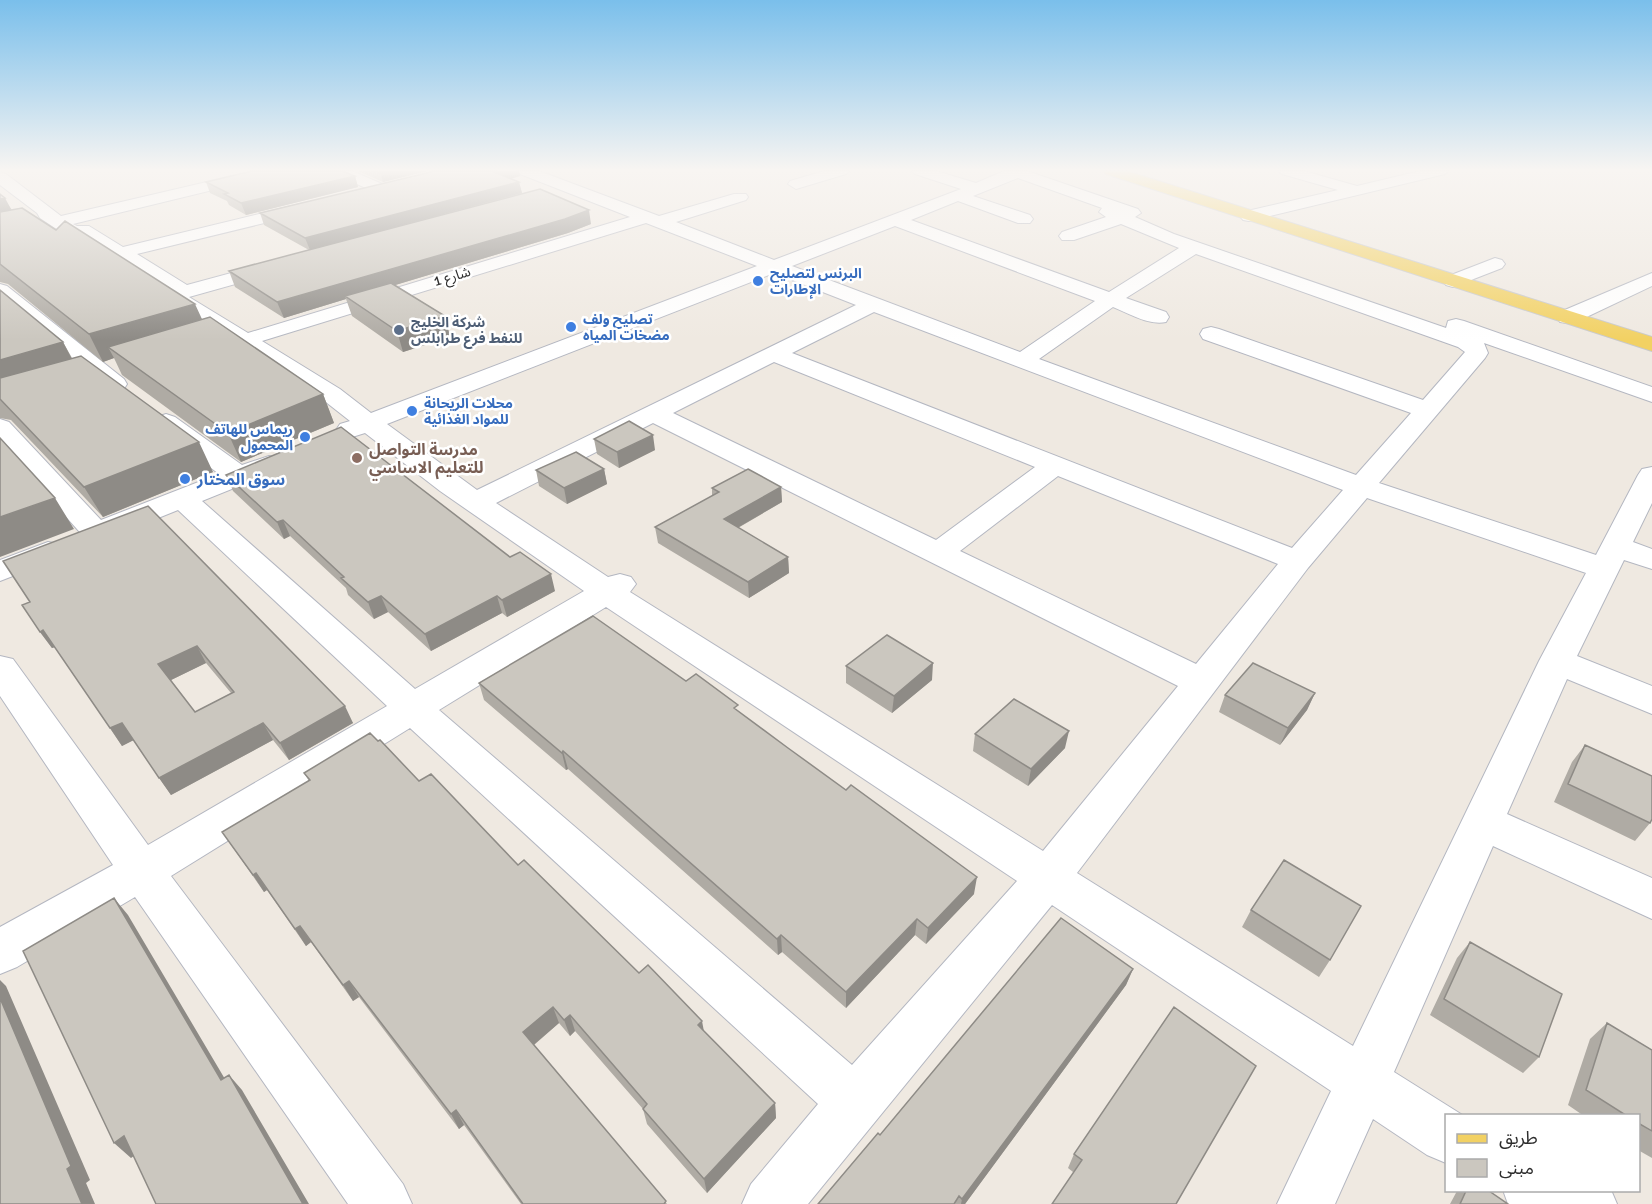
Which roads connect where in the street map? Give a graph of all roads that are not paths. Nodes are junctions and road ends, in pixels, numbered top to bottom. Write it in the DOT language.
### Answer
graph roads {
  1 [pos="64,227"];
  2 [pos="68,227"];
  3 [pos="225,227"];
  4 [pos="626,227"];
  5 [pos="672,227"];
  6 [pos="872,227"];
  7 [pos="915,227"];
  8 [pos="1088,227"];
  9 [pos="1154,227"];
  10 [pos="1155,227"];
  11 [pos="1284,227"];
  12 [pos="1163,230"];
  13 [pos="1068,236"];
  14 [pos="1194,247"];
  15 [pos="120,253"];
  16 [pos="298,261"];
  17 [pos="1496,264"];
  18 [pos="774,266"];
  19 [pos="1652,279"];
  20 [pos="1453,281"];
  21 [pos="0,290"];
  22 [pos="184,292"];
  23 [pos="1111,299"];
  24 [pos="872,305"];
  25 [pos="1158,317"];
  26 [pos="1568,317"];
  27 [pos="232,334"];
  28 [pos="1211,334"];
  29 [pos="1652,344"];
  30 [pos="774,354"];
  31 [pos="1022,361"];
  32 [pos="1585,372"];
  33 [pos="1652,395"];
  34 [pos="1652,408"];
  35 [pos="1427,411"];
  36 [pos="654,414"];
  37 [pos="372,420"];
  38 [pos="0,427"];
  39 [pos="324,440"];
  40 [pos="292,454"];
  41 [pos="1056,465"];
  42 [pos="1652,474"];
  43 [pos="239,476"];
  44 [pos="1360,486"];
  45 [pos="183,499"];
  46 [pos="480,499"];
  47 [pos="96,532"];
  48 [pos="938,554"];
  49 [pos="1608,557"];
  50 [pos="1652,559"];
  51 [pos="1297,561"];
  52 [pos="0,571"];
  53 [pos="613,588"];
  54 [pos="1557,661"];
  55 [pos="0,668"];
  56 [pos="1202,682"];
  57 [pos="1652,701"];
  58 [pos="412,708"];
  59 [pos="1482,821"];
  60 [pos="142,871"];
  61 [pos="1052,872"];
  62 [pos="1652,899"];
  63 [pos="0,952"];
  64 [pos="1366,1073"];
  65 [pos="855,1102"];
  66 [pos="1445,1114"];
  67 [pos="1445,1135"];
  68 [pos="1533,1192"];
  69 [pos="1568,1192"];
  70 [pos="383,1204"];
  71 [pos="771,1204"];
  72 [pos="1306,1204"];
  73 [pos="1552,1204"];
  74 [pos="1588,1204"];
  1 -- 27 [label="street"];
  2 -- 15 [label="street"];
  3 -- 15 [label="street"];
  4 -- 27 [label="street, شارع 1"];
  5 -- 18 [label="street"];
  6 -- 18 [label="street"];
  7 -- 23 [label="street"];
  8 -- 13 [label="street"];
  9 -- 12 [label="street"];
  10 -- 12 [label="street"];
  11 -- 20 [label="main road"];
  12 -- 14 [label="street"];
  12 -- 32 [label="street"];
  14 -- 23 [label="street"];
  14 -- 35 [label="street"];
  15 -- 22 [label="street"];
  16 -- 22 [label="street"];
  17 -- 20 [label="street"];
  18 -- 24 [label="street"];
  18 -- 37 [label="street"];
  19 -- 26 [label="street"];
  20 -- 26 [label="main road"];
  21 -- 43 [label="street"];
  22 -- 27 [label="street"];
  23 -- 25 [label="street"];
  23 -- 31 [label="street"];
  24 -- 30 [label="street"];
  24 -- 31 [label="street"];
  26 -- 29 [label="main road"];
  27 -- 37 [label="street"];
  28 -- 35 [label="street"];
  30 -- 36 [label="street"];
  30 -- 41 [label="street"];
  31 -- 44 [label="street"];
  32 -- 33 [label="street"];
  32 -- 34 [label="street"];
  35 -- 44 [label="street"];
  36 -- 46 [label="street"];
  36 -- 48 [label="street"];
  37 -- 39 [label="street"];
  37 -- 46 [label="street"];
  38 -- 47 [label="street"];
  40 -- 43 [label="street"];
  41 -- 48 [label="street"];
  41 -- 51 [label="street"];
  42 -- 49 [label="street"];
  43 -- 45 [label="street"];
  44 -- 49 [label="street"];
  44 -- 51 [label="street"];
  45 -- 47 [label="street"];
  45 -- 58 [label="street"];
  46 -- 53 [label="street"];
  47 -- 52 [label="street"];
  48 -- 56 [label="street"];
  49 -- 50 [label="street"];
  49 -- 54 [label="street"];
  51 -- 56 [label="street"];
  53 -- 58 [label="street"];
  53 -- 61 [label="street"];
  54 -- 57 [label="street"];
  54 -- 59 [label="street"];
  55 -- 60 [label="street"];
  56 -- 61 [label="street"];
  58 -- 60 [label="street"];
  58 -- 65 [label="street"];
  59 -- 62 [label="street"];
  59 -- 64 [label="street"];
  60 -- 63 [label="street"];
  60 -- 70 [label="street"];
  61 -- 64 [label="street"];
  61 -- 65 [label="street"];
  64 -- 66 [label="street"];
  64 -- 67 [label="street"];
  64 -- 72 [label="street"];
  65 -- 71 [label="street"];
  68 -- 73 [label="street"];
  69 -- 74 [label="street"];
}
